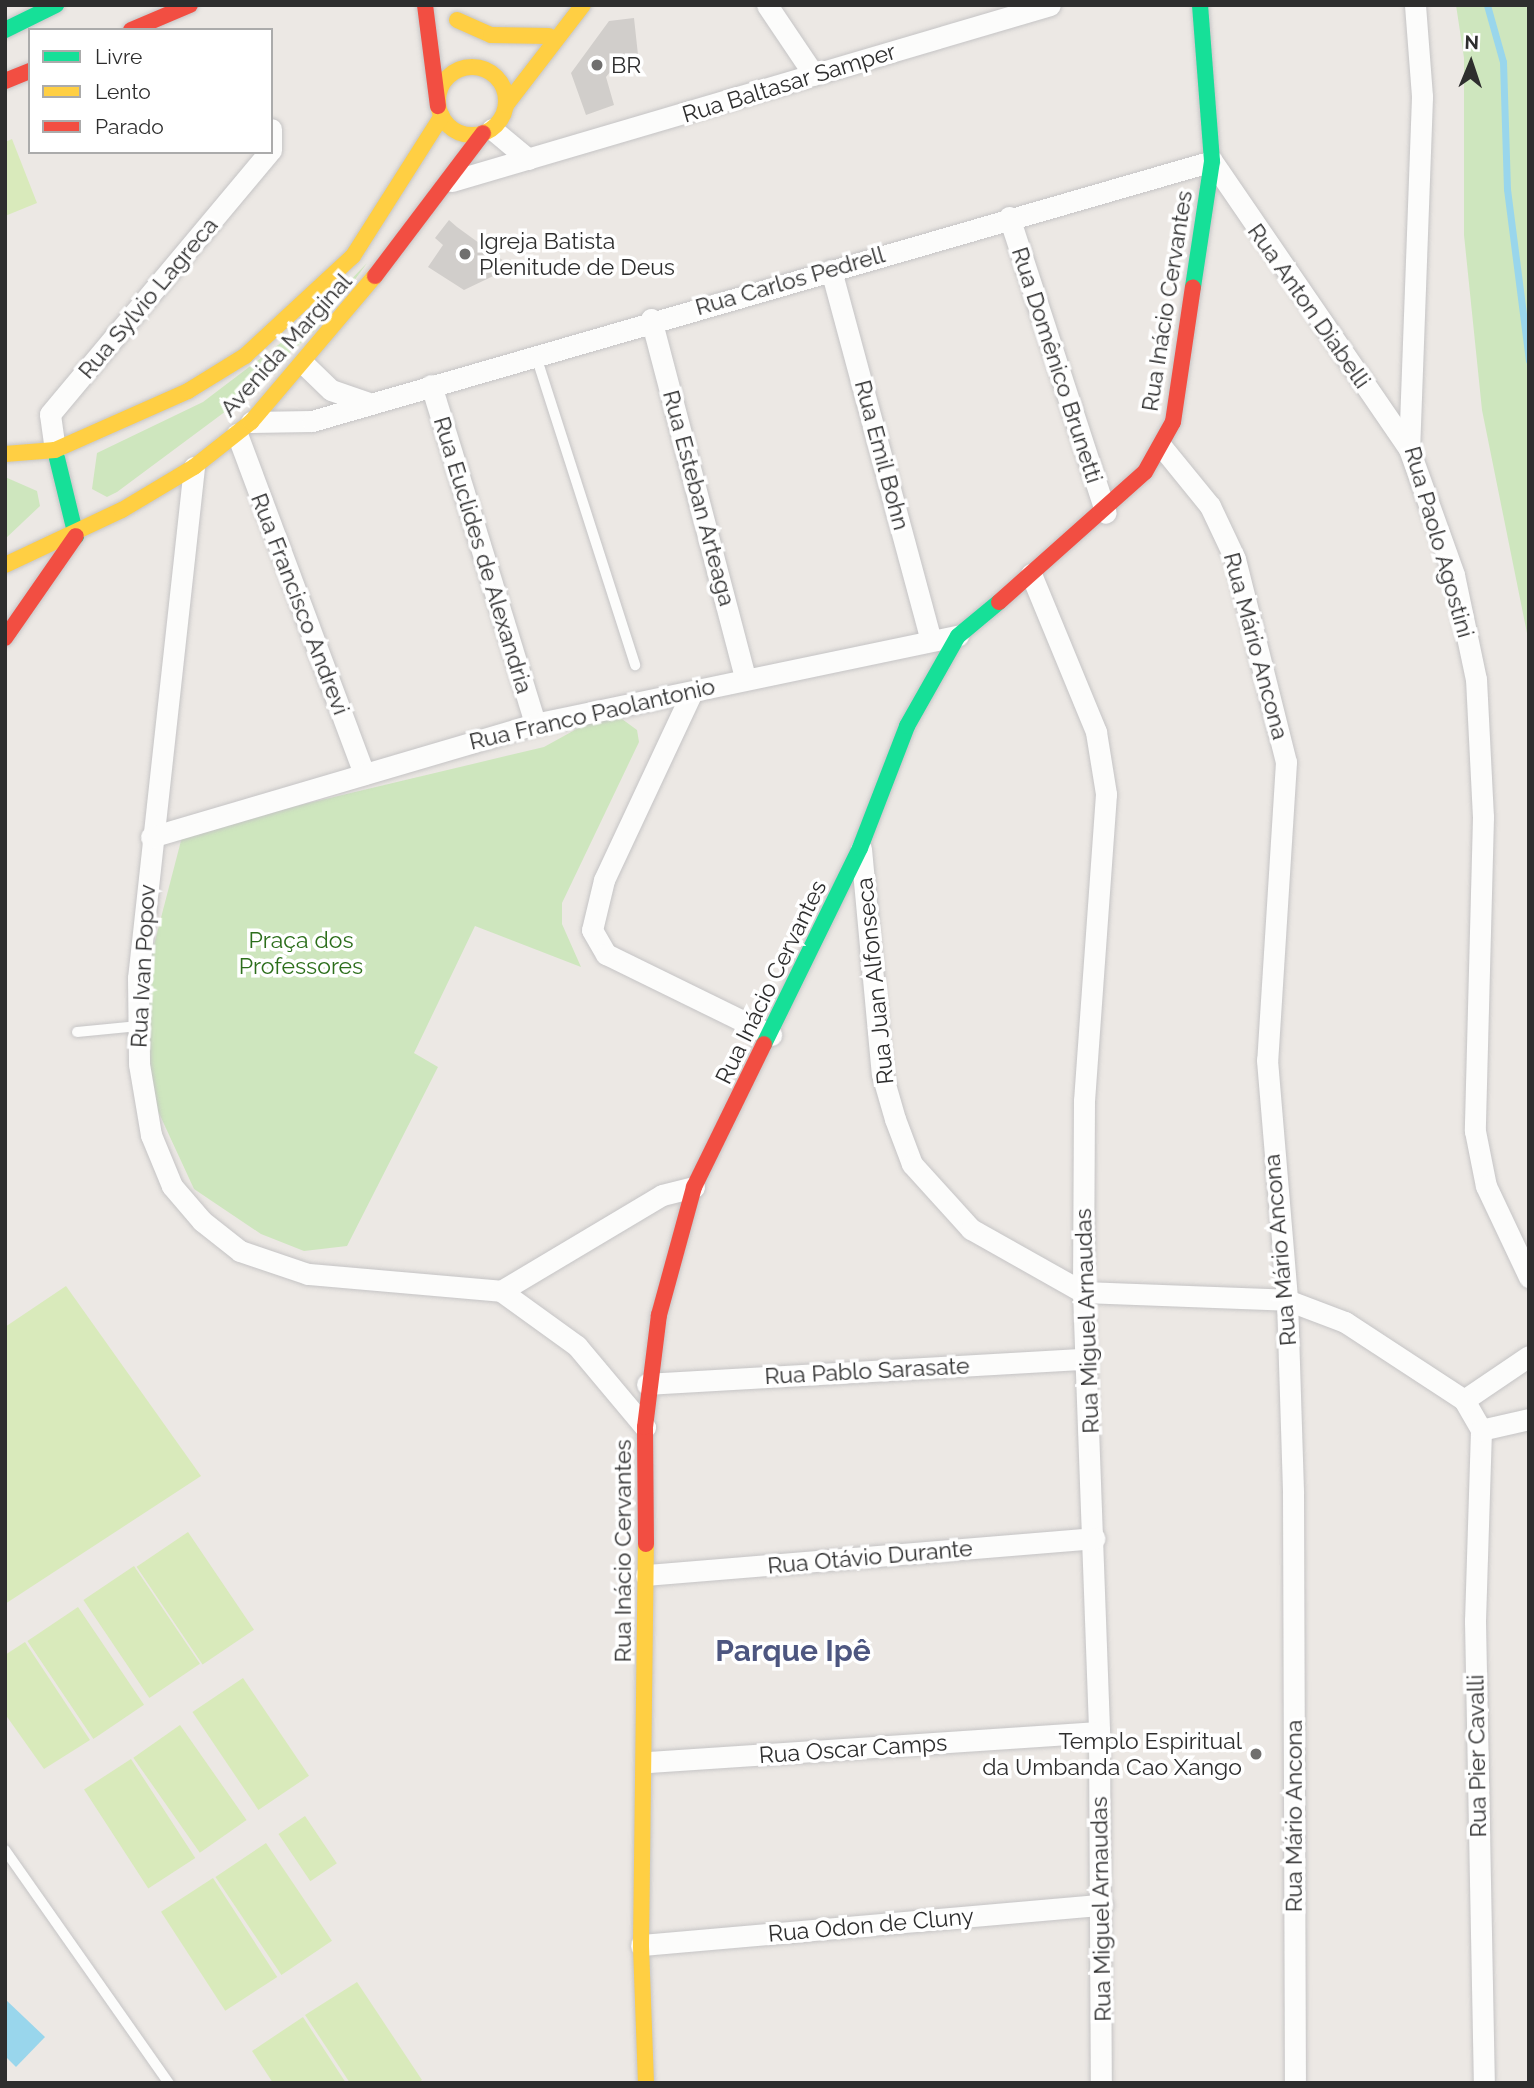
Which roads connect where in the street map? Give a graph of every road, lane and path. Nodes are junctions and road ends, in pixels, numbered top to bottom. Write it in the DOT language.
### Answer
graph roads {
  1 [pos="56,5"];
  2 [pos="190,5"];
  3 [pos="425,5"];
  4 [pos="583,5"];
  5 [pos="767,5"];
  6 [pos="1050,5"];
  7 [pos="1200,5"];
  8 [pos="1415,5"];
  9 [pos="1004,12"];
  10 [pos="454,13"];
  11 [pos="136,28"];
  12 [pos="5,30"];
  13 [pos="556,33"];
  14 [pos="429,67"];
  15 [pos="486,70"];
  16 [pos="28,72"];
  17 [pos="814,75"];
  18 [pos="5,81"];
  19 [pos="506,105"];
  20 [pos="440,111"];
  21 [pos="488,131"];
  22 [pos="267,154"];
  23 [pos="528,159"];
  24 [pos="1212,161"];
  25 [pos="407,174"];
  26 [pos="452,181"];
  27 [pos="1009,216"];
  28 [pos="831,270"];
  29 [pos="651,319"];
  30 [pos="535,353"];
  31 [pos="304,364"];
  32 [pos="431,386"];
  33 [pos="368,403"];
  34 [pos="244,428"];
  35 [pos="1162,447"];
  36 [pos="1409,449"];
  37 [pos="55,450"];
  38 [pos="5,454"];
  39 [pos="194,467"];
  40 [pos="1106,513"];
  41 [pos="76,536"];
  42 [pos="5,565"];
  43 [pos="1031,574"];
  44 [pos="958,636"];
  45 [pos="5,638"];
  46 [pos="931,640"];
  47 [pos="635,665"];
  48 [pos="745,677"];
  49 [pos="692,692"];
  50 [pos="535,724"];
  51 [pos="364,774"];
  52 [pos="151,837"];
  53 [pos="860,848"];
  54 [pos="139,1026"];
  55 [pos="78,1032"];
  56 [pos="771,1035"];
  57 [pos="694,1187"];
  58 [pos="1529,1278"];
  59 [pos="501,1291"];
  60 [pos="1083,1292"];
  61 [pos="1287,1300"];
  62 [pos="1529,1356"];
  63 [pos="1087,1359"];
  64 [pos="647,1384"];
  65 [pos="1464,1400"];
  66 [pos="1529,1419"];
  67 [pos="645,1427"];
  68 [pos="1481,1430"];
  69 [pos="1094,1538"];
  70 [pos="646,1575"];
  71 [pos="1099,1732"];
  72 [pos="648,1762"];
  73 [pos="5,1850"];
  74 [pos="1102,1905"];
  75 [pos="641,1945"];
  76 [pos="169,2083"];
  77 [pos="646,2083"];
  78 [pos="1101,2083"];
  79 [pos="1295,2083"];
  80 [pos="1484,2083"];
  1 -- 12 [label="main road"];
  2 -- 11 [label="main road"];
  3 -- 14 [label="main road"];
  4 -- 13 [label="main road"];
  5 -- 17 [label="street"];
  6 -- 9 [label="street, Rua Baltasar Samper"];
  7 -- 24 [label="main road, Rua Inácio Cervantes"];
  8 -- 36 [label="street, Rua Paolo Agostini"];
  9 -- 17 [label="street, Rua Baltasar Samper"];
  10 -- 13 [label="main road"];
  10 -- 15 [label="main road"];
  13 -- 15 [label="main road"];
  13 -- 19 [label="main road"];
  14 -- 20 [label="main road"];
  14 -- 25 [label="main road"];
  15 -- 19 [label="main road"];
  15 -- 20 [label="main road"];
  16 -- 18 [label="main road"];
  17 -- 23 [label="street, Rua Baltasar Samper"];
  19 -- 21 [label="main road"];
  20 -- 21 [label="main road"];
  20 -- 25 [label="main road, Avenida Marginal"];
  21 -- 23 [label="street"];
  21 -- 26 [label="main road, Avenida Marginal"];
  22 -- 37 [label="street, Rua Sylvio Lagreca"];
  23 -- 26 [label="street, Rua Baltasar Samper"];
  24 -- 27 [label="street, Rua Carlos Pedrell"];
  24 -- 35 [label="main road, Rua Inácio Cervantes"];
  24 -- 36 [label="street, Rua Anton Diabelli"];
  25 -- 37 [label="main road, Avenida Marginal"];
  26 -- 31 [label="main road, Avenida Marginal"];
  27 -- 28 [label="street, Rua Carlos Pedrell"];
  27 -- 40 [label="street, Rua Domênico Brunetti"];
  28 -- 29 [label="street, Rua Carlos Pedrell"];
  28 -- 46 [label="street, Rua Emil Bohn"];
  29 -- 30 [label="street, Rua Carlos Pedrell"];
  29 -- 48 [label="street, Rua Esteban Arteaga"];
  30 -- 32 [label="street, Rua Carlos Pedrell"];
  30 -- 47 [label="lane"];
  31 -- 33 [label="street"];
  31 -- 34 [label="main road, Avenida Marginal"];
  32 -- 33 [label="street, Rua Carlos Pedrell"];
  32 -- 50 [label="street, Rua Euclides de Alexandria"];
  33 -- 34 [label="street, Rua Carlos Pedrell"];
  34 -- 39 [label="main road, Avenida Marginal"];
  34 -- 51 [label="street, Rua Francisco Andrevi"];
  35 -- 40 [label="main road, Rua Inácio Cervantes"];
  35 -- 61 [label="street, Rua Mário Ancona"];
  36 -- 58 [label="street, Rua Paolo Agostini"];
  37 -- 38 [label="main road, Avenida Marginal"];
  37 -- 41 [label="main road"];
  39 -- 41 [label="main road, Avenida Marginal"];
  39 -- 52 [label="street, Rua Ivan Popov"];
  40 -- 43 [label="main road, Rua Inácio Cervantes"];
  41 -- 42 [label="main road, Avenida Marginal"];
  41 -- 45 [label="main road, Avenida Marginal"];
  43 -- 44 [label="main road, Rua Inácio Cervantes"];
  43 -- 60 [label="street, Rua Miguel Arnaudas"];
  44 -- 46 [label="street, Rua Franco Paolantonio"];
  44 -- 53 [label="main road, Rua Inácio Cervantes"];
  46 -- 48 [label="street, Rua Franco Paolantonio"];
  48 -- 49 [label="street, Rua Franco Paolantonio"];
  49 -- 50 [label="street, Rua Franco Paolantonio"];
  49 -- 56 [label="street"];
  50 -- 51 [label="street, Rua Franco Paolantonio"];
  51 -- 52 [label="street, Rua Franco Paolantonio"];
  52 -- 54 [label="street, Rua Ivan Popov"];
  53 -- 56 [label="main road, Rua Inácio Cervantes"];
  53 -- 60 [label="street, Rua Juan Alfonseca"];
  54 -- 55 [label="lane"];
  54 -- 59 [label="street, Rua Ivan Popov"];
  56 -- 57 [label="main road, Rua Inácio Cervantes"];
  57 -- 59 [label="street"];
  57 -- 64 [label="main road, Rua Inácio Cervantes"];
  59 -- 67 [label="street"];
  60 -- 61 [label="street, Rua Juan Alfonseca"];
  60 -- 63 [label="street, Rua Miguel Arnaudas"];
  61 -- 65 [label="street, Rua Juan Alfonseca"];
  61 -- 79 [label="street, Rua Mário Ancona"];
  62 -- 65 [label="street"];
  63 -- 64 [label="street, Rua Pablo Sarasate"];
  63 -- 69 [label="street, Rua Miguel Arnaudas"];
  64 -- 67 [label="main road, Rua Inácio Cervantes"];
  65 -- 68 [label="street, Rua Juan Alfonseca"];
  66 -- 68 [label="street"];
  67 -- 70 [label="main road, Rua Inácio Cervantes"];
  68 -- 80 [label="street, Rua Pier Cavalli"];
  69 -- 70 [label="street, Rua Otávio Durante"];
  69 -- 71 [label="street, Rua Miguel Arnaudas"];
  70 -- 72 [label="main road, Rua Inácio Cervantes"];
  71 -- 72 [label="street, Rua Oscar Camps"];
  71 -- 74 [label="street, Rua Miguel Arnaudas"];
  72 -- 75 [label="main road, Rua Inácio Cervantes"];
  73 -- 76 [label="lane"];
  74 -- 75 [label="street, Rua Odon de Cluny"];
  74 -- 78 [label="street, Rua Miguel Arnaudas"];
  75 -- 77 [label="main road, Rua Inácio Cervantes"];
}
